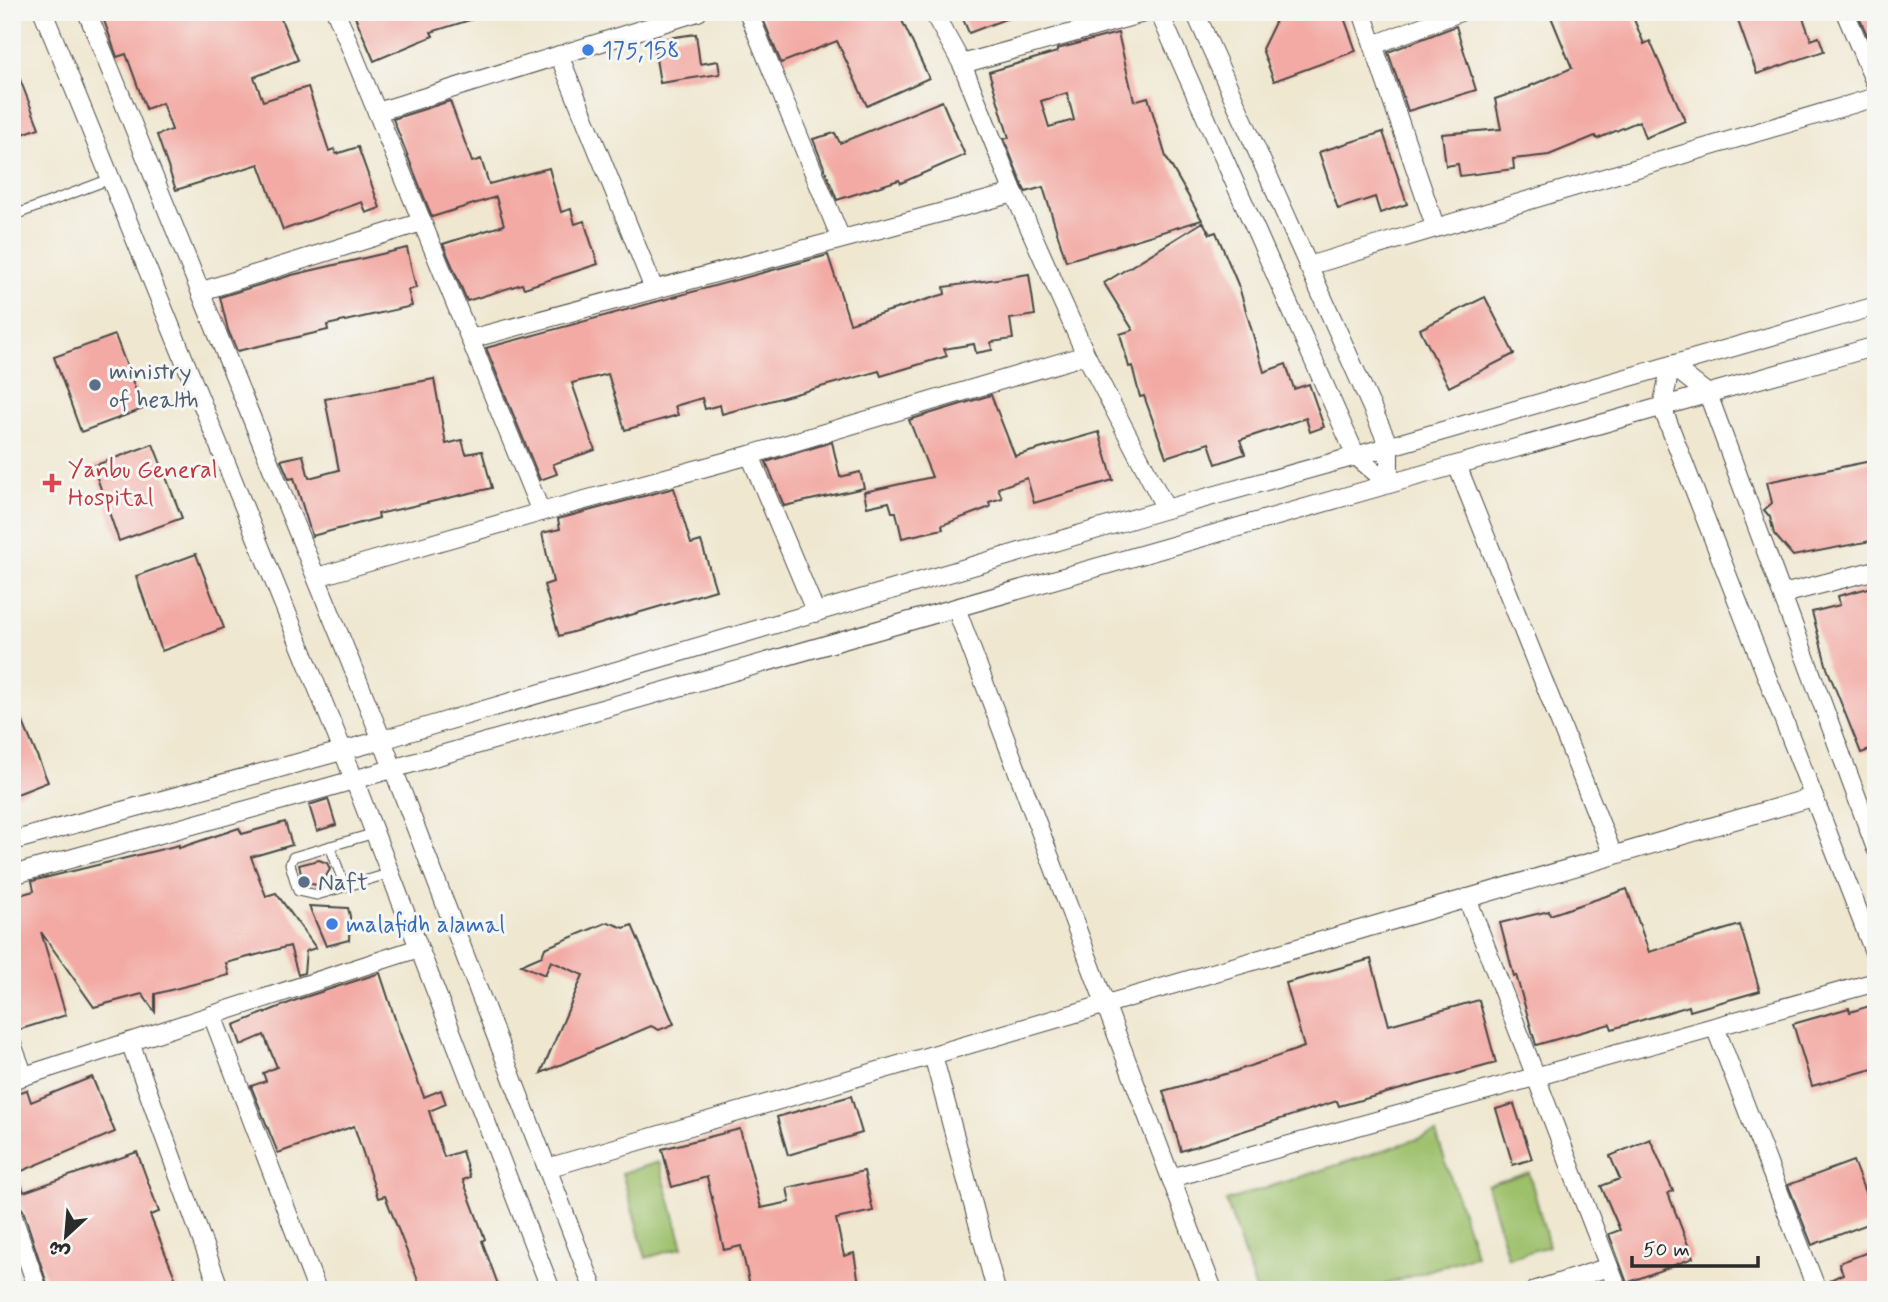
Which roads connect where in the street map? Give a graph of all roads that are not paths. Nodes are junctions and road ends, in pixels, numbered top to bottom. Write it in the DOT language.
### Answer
graph roads {
  1 [pos="43,12"];
  2 [pos="87,12"];
  3 [pos="336,12"];
  4 [pos="698,12"];
  5 [pos="748,12"];
  6 [pos="933,12"];
  7 [pos="1147,12"];
  8 [pos="1159,12"];
  9 [pos="1195,12"];
  10 [pos="1362,12"];
  11 [pos="1460,12"];
  12 [pos="1845,12"];
  13 [pos="1374,45"];
  14 [pos="559,55"];
  15 [pos="962,64"];
  16 [pos="1876,85"];
  17 [pos="1876,97"];
  18 [pos="377,113"];
  19 [pos="110,179"];
  20 [pos="1014,193"];
  21 [pos="12,216"];
  22 [pos="422,222"];
  23 [pos="1436,226"];
  24 [pos="841,239"];
  25 [pos="1308,265"];
  26 [pos="654,289"];
  27 [pos="202,291"];
  28 [pos="1876,306"];
  29 [pos="470,339"];
  30 [pos="1876,346"];
  31 [pos="1086,355"];
  32 [pos="1671,365"];
  33 [pos="1708,394"];
  34 [pos="1662,407"];
  35 [pos="1389,446"];
  36 [pos="750,455"];
  37 [pos="1356,456"];
  38 [pos="1457,465"];
  39 [pos="1389,484"];
  40 [pos="1166,509"];
  41 [pos="541,512"];
  42 [pos="1876,570"];
  43 [pos="317,577"];
  44 [pos="1783,594"];
  45 [pos="956,608"];
  46 [pos="816,613"];
  47 [pos="382,740"];
  48 [pos="343,751"];
  49 [pos="393,769"];
  50 [pos="355,780"];
  51 [pos="1813,797"];
  52 [pos="375,833"];
  53 [pos="12,841"];
  54 [pos="330,846"];
  55 [pos="1876,849"];
  56 [pos="1613,855"];
  57 [pos="390,873"];
  58 [pos="12,875"];
  59 [pos="345,887"];
  60 [pos="1467,898"];
  61 [pos="419,948"];
  62 [pos="1876,957"];
  63 [pos="1876,982"];
  64 [pos="1105,1004"];
  65 [pos="212,1015"];
  66 [pos="1716,1027"];
  67 [pos="130,1042"];
  68 [pos="12,1044"];
  69 [pos="933,1055"];
  70 [pos="1536,1077"];
  71 [pos="18,1078"];
  72 [pos="547,1168"];
  73 [pos="1171,1178"];
  74 [pos="12,1214"];
  75 [pos="1609,1266"];
  76 [pos="38,1290"];
  77 [pos="220,1290"];
  78 [pos="317,1290"];
  79 [pos="551,1290"];
  80 [pos="594,1290"];
  81 [pos="996,1290"];
  82 [pos="1213,1290"];
  83 [pos="1536,1290"];
  84 [pos="1618,1290"];
  85 [pos="1817,1290"];
  1 -- 19 [label="street"];
  2 -- 27 [label="street"];
  3 -- 18 [label="street"];
  4 -- 14 [label="street"];
  5 -- 24 [label="street"];
  6 -- 15 [label="street"];
  7 -- 15 [label="street"];
  8 -- 37 [label="street"];
  9 -- 25 [label="street"];
  10 -- 13 [label="street"];
  11 -- 13 [label="street"];
  12 -- 16 [label="street"];
  13 -- 23 [label="street"];
  14 -- 18 [label="street"];
  14 -- 26 [label="street"];
  15 -- 20 [label="street"];
  17 -- 23 [label="street"];
  18 -- 22 [label="street"];
  19 -- 21 [label="lane"];
  19 -- 48 [label="street"];
  20 -- 24 [label="street"];
  20 -- 31 [label="street"];
  22 -- 27 [label="street"];
  22 -- 29 [label="street"];
  23 -- 25 [label="street"];
  24 -- 26 [label="street"];
  25 -- 35 [label="street"];
  26 -- 29 [label="street"];
  27 -- 43 [label="street"];
  28 -- 32 [label="street"];
  29 -- 41 [label="street"];
  30 -- 33 [label="street"];
  31 -- 36 [label="street"];
  31 -- 40 [label="street"];
  32 -- 33 [label="street"];
  32 -- 34 [label="street"];
  32 -- 35 [label="street"];
  33 -- 34 [label="street"];
  33 -- 44 [label="street"];
  34 -- 38 [label="street"];
  34 -- 51 [label="street"];
  35 -- 37 [label="street"];
  35 -- 39 [label="street"];
  36 -- 41 [label="street"];
  36 -- 46 [label="street"];
  37 -- 39 [label="street"];
  37 -- 40 [label="street"];
  38 -- 39 [label="street"];
  38 -- 56 [label="street"];
  39 -- 45 [label="street"];
  40 -- 46 [label="street"];
  41 -- 43 [label="street"];
  42 -- 44 [label="street"];
  43 -- 47 [label="street"];
  44 -- 55 [label="street"];
  45 -- 49 [label="street"];
  45 -- 64 [label="street"];
  46 -- 47 [label="street"];
  47 -- 48 [label="street"];
  47 -- 49 [label="street"];
  48 -- 50 [label="street"];
  48 -- 53 [label="street"];
  49 -- 50 [label="street"];
  49 -- 72 [label="street"];
  50 -- 52 [label="street"];
  50 -- 58 [label="street"];
  51 -- 56 [label="street"];
  51 -- 62 [label="street"];
  52 -- 54 [label="lane"];
  52 -- 57 [label="street"];
  54 -- 59 [label="lane"];
  54 -- 59 [label="lane"];
  56 -- 60 [label="street"];
  57 -- 59 [label="lane"];
  57 -- 61 [label="street"];
  60 -- 64 [label="street"];
  60 -- 70 [label="street"];
  61 -- 65 [label="street"];
  61 -- 79 [label="street"];
  63 -- 66 [label="street"];
  64 -- 69 [label="street"];
  64 -- 73 [label="street"];
  65 -- 67 [label="street"];
  65 -- 78 [label="street"];
  66 -- 70 [label="street"];
  66 -- 85 [label="street"];
  67 -- 71 [label="street"];
  67 -- 77 [label="street"];
  68 -- 71 [label="street"];
  69 -- 72 [label="street"];
  69 -- 81 [label="street"];
  70 -- 73 [label="street"];
  70 -- 75 [label="street"];
  72 -- 80 [label="street"];
  73 -- 82 [label="street"];
  74 -- 76 [label="street"];
  75 -- 83 [label="street"];
  75 -- 84 [label="street"];
}
